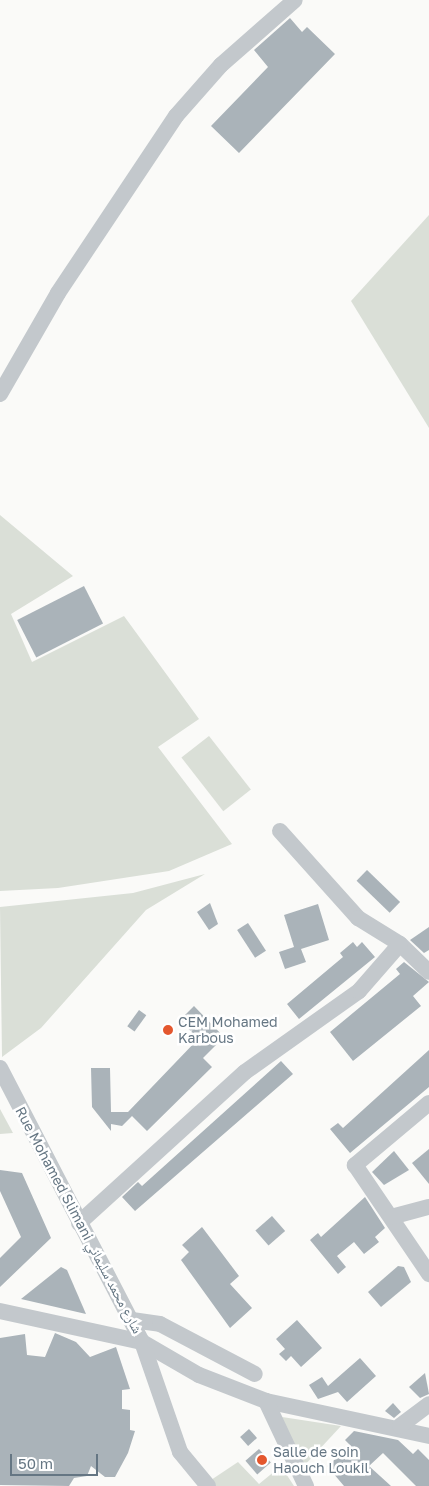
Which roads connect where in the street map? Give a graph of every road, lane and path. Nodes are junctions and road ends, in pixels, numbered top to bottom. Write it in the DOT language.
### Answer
graph roads {
  1 [pos="294,0"];
  2 [pos="0,394"];
  3 [pos="280,831"];
  4 [pos="400,944"];
  5 [pos="429,972"];
  6 [pos="0,1068"];
  7 [pos="429,1102"];
  8 [pos="429,1207"];
  9 [pos="391,1217"];
  10 [pos="80,1223"];
  11 [pos="429,1274"];
  12 [pos="0,1311"];
  13 [pos="132,1320"];
  14 [pos="142,1342"];
  15 [pos="255,1374"];
  16 [pos="266,1401"];
  17 [pos="429,1404"];
  18 [pos="400,1426"];
  19 [pos="429,1436"];
  20 [pos="208,1486"];
  21 [pos="306,1486"];
  1 -- 2 [label="street"];
  3 -- 4 [label="street"];
  4 -- 5 [label="street"];
  4 -- 10 [label="street"];
  6 -- 10 [label="street, Rue Mohamed Slimani شارع محمد سليماني"];
  7 -- 9 [label="street"];
  8 -- 9 [label="street"];
  9 -- 11 [label="street"];
  10 -- 13 [label="street, Rue Mohamed Slimani شارع محمد سليماني"];
  12 -- 14 [label="street"];
  13 -- 14 [label="street, Rue Mohamed Slimani شارع محمد سليماني"];
  13 -- 15 [label="street"];
  14 -- 16 [label="street, Rue Mohamed Slimani شارع محمد سليماني"];
  14 -- 20 [label="street"];
  16 -- 18 [label="street, Rue Mohamed Slimani شارع محمد سليماني"];
  16 -- 21 [label="street"];
  17 -- 18 [label="street"];
  18 -- 19 [label="street, Rue Mohamed Slimani شارع محمد سليماني"];
}
